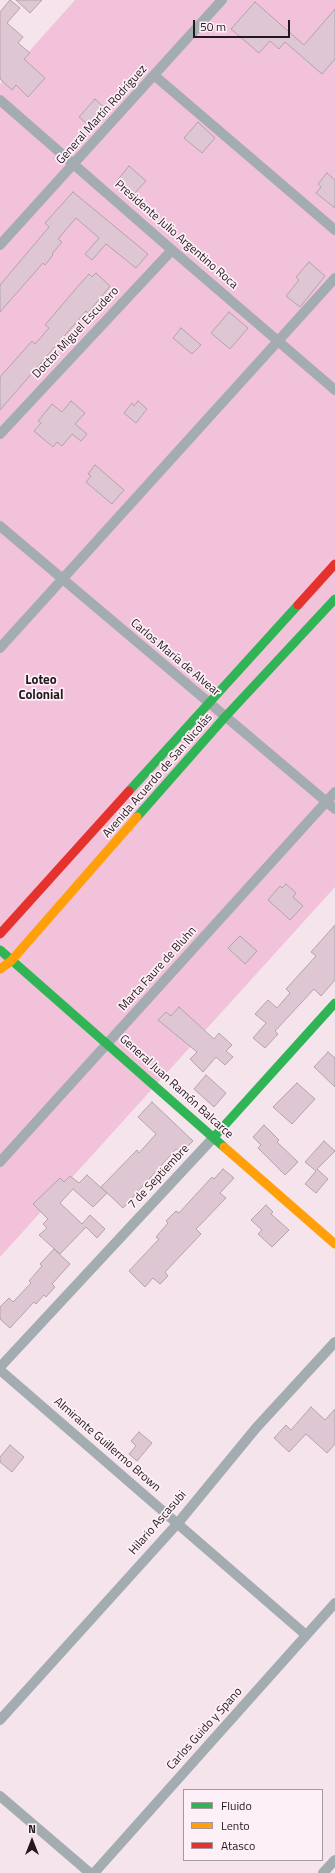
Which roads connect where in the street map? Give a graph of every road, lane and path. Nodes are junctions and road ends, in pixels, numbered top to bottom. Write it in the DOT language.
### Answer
graph roads {
  1 [pos="222,0"];
  2 [pos="155,76"];
  3 [pos="0,100"];
  4 [pos="74,165"];
  5 [pos="335,230"];
  6 [pos="0,245"];
  7 [pos="172,250"];
  8 [pos="335,278"];
  9 [pos="278,341"];
  10 [pos="335,390"];
  11 [pos="0,434"];
  12 [pos="0,526"];
  13 [pos="335,564"];
  14 [pos="61,579"];
  15 [pos="335,599"];
  16 [pos="0,648"];
  17 [pos="208,703"];
  18 [pos="225,717"];
  19 [pos="335,792"];
  20 [pos="327,802"];
  21 [pos="335,809"];
  22 [pos="0,934"];
  23 [pos="0,950"];
  24 [pos="11,961"];
  25 [pos="0,969"];
  26 [pos="335,1003"];
  27 [pos="108,1043"];
  28 [pos="214,1137"];
  29 [pos="0,1162"];
  30 [pos="335,1244"];
  31 [pos="335,1342"];
  32 [pos="0,1368"];
  33 [pos="178,1523"];
  34 [pos="335,1604"];
  35 [pos="306,1635"];
  36 [pos="0,1720"];
  37 [pos="0,1796"];
  38 [pos="335,1860"];
  39 [pos="90,1873"];
  40 [pos="94,1873"];
  41 [pos="323,1873"];
  1 -- 2 [label="street, General Martín Rodríguez"];
  2 -- 4 [label="street, General Martín Rodríguez"];
  2 -- 5 [label="street"];
  3 -- 4 [label="street, Presidente Julio Argentino Roca"];
  4 -- 6 [label="street, General Martín Rodríguez"];
  4 -- 7 [label="street, Presidente Julio Argentino Roca"];
  7 -- 9 [label="street, Presidente Julio Argentino Roca"];
  7 -- 11 [label="street, Doctor Miguel Escudero"];
  8 -- 9 [label="street"];
  9 -- 10 [label="street, Presidente Julio Argentino Roca"];
  9 -- 14 [label="street"];
  12 -- 14 [label="street, Carlos María de Alvear"];
  13 -- 17 [label="street, Avenida Acuerdo de San Nicolás"];
  14 -- 16 [label="street"];
  14 -- 17 [label="street, Carlos María de Alvear"];
  15 -- 18 [label="street, Avenida Acuerdo de San Nicolás"];
  17 -- 18 [label="street, Carlos María de Alvear"];
  17 -- 22 [label="street, Avenida Acuerdo de San Nicolás"];
  18 -- 20 [label="street, Carlos María de Alvear"];
  18 -- 24 [label="street, Avenida Acuerdo de San Nicolás"];
  19 -- 20 [label="street, Marta Faure de Bluhn"];
  20 -- 21 [label="street, Carlos María de Alvear"];
  20 -- 27 [label="street, Marta Faure de Bluhn"];
  23 -- 24 [label="street, General Juan Ramón Balcarce"];
  24 -- 25 [label="street, Avenida Acuerdo de San Nicolás"];
  24 -- 27 [label="street, General Juan Ramón Balcarce"];
  26 -- 28 [label="street, 7 de Septiembre"];
  27 -- 28 [label="street, General Juan Ramón Balcarce"];
  27 -- 29 [label="street, Marta Faure de Bluhn"];
  28 -- 30 [label="street, General Juan Ramón Balcarce"];
  28 -- 32 [label="street, 7 de Septiembre"];
  31 -- 33 [label="street, Hilario Ascasubi"];
  32 -- 33 [label="street, Almirante Guillermo Brown"];
  33 -- 35 [label="street, Almirante Guillermo Brown"];
  33 -- 36 [label="street, Hilario Ascasubi"];
  34 -- 35 [label="street, Carlos Guido y Spano"];
  35 -- 40 [label="street, Carlos Guido y Spano"];
  37 -- 39 [label="street"];
  38 -- 41 [label="street"];
}
